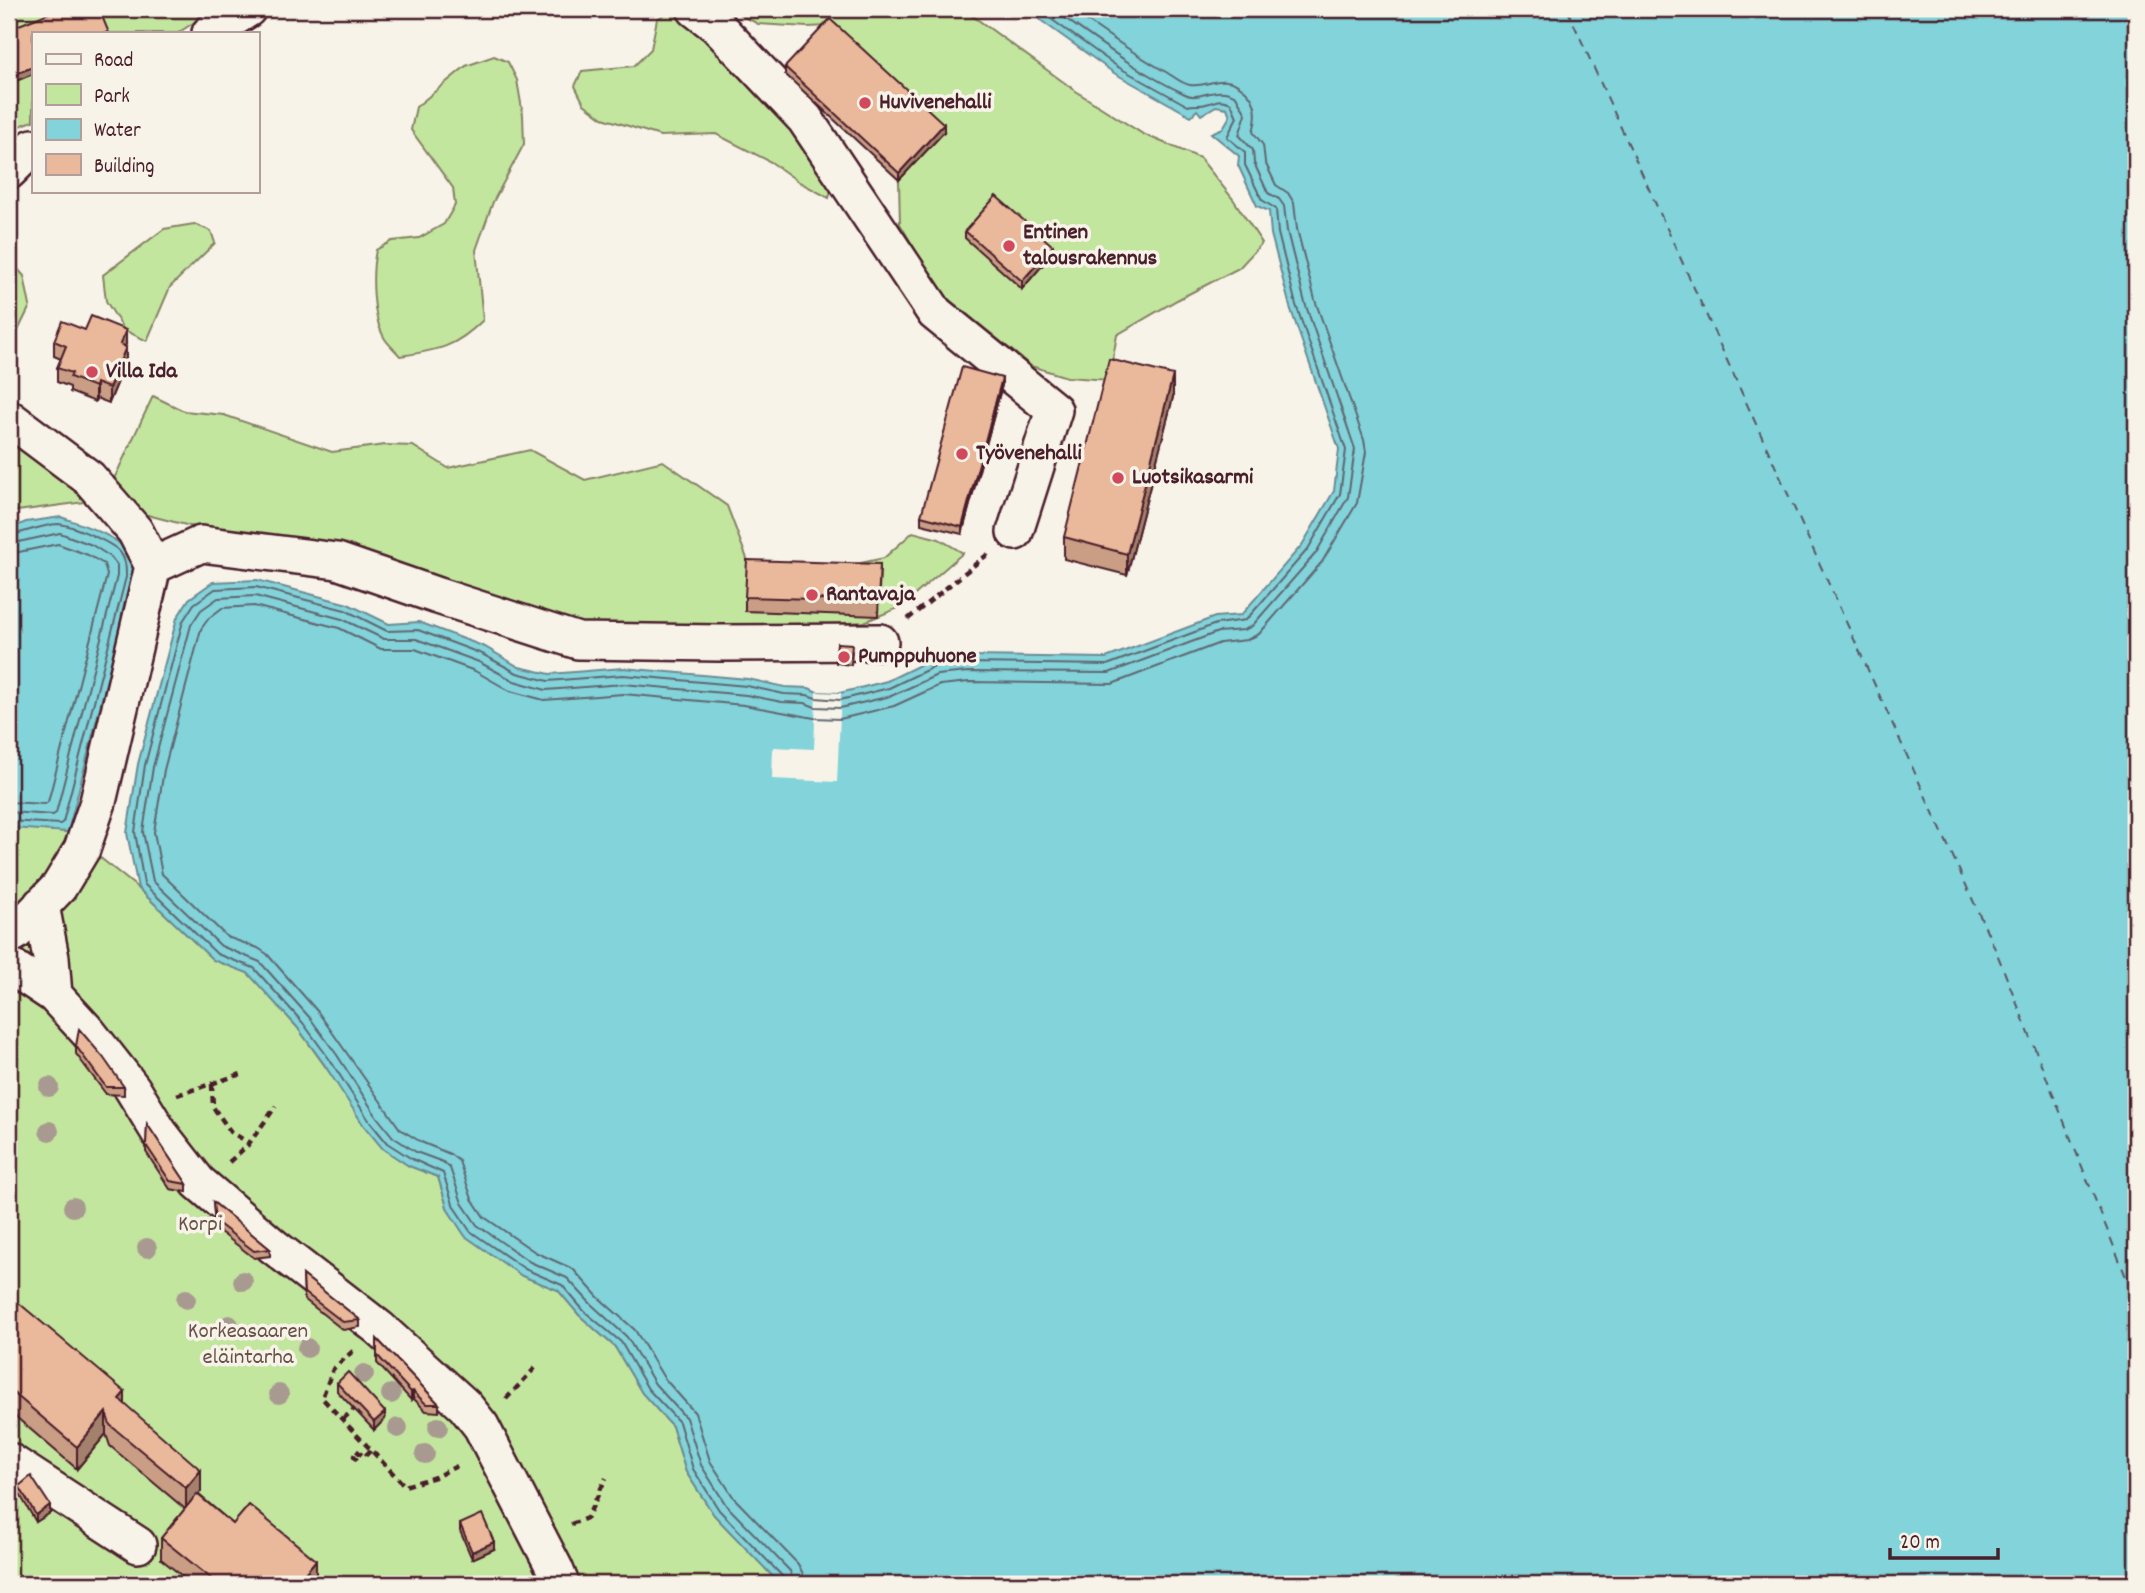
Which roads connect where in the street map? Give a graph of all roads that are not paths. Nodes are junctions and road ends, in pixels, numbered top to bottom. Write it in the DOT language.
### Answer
graph roads {
  1 [pos="248,9"];
  2 [pos="695,9"];
  3 [pos="212,32"];
  4 [pos="32,148"];
  5 [pos="9,171"];
  6 [pos="9,418"];
  7 [pos="1015,532"];
  8 [pos="153,566"];
  9 [pos="880,642"];
  10 [pos="41,905"];
  11 [pos="9,936"];
  12 [pos="9,965"];
  13 [pos="54,995"];
  14 [pos="9,1461"];
  15 [pos="138,1545"];
  16 [pos="561,1584"];
  1 -- 3 [label="lane"];
  2 -- 7 [label="lane"];
  4 -- 5 [label="lane"];
  6 -- 8 [label="lane"];
  8 -- 9 [label="lane"];
  8 -- 10 [label="lane"];
  10 -- 11 [label="lane"];
  10 -- 13 [label="lane"];
  12 -- 13 [label="lane"];
  13 -- 16 [label="lane"];
  14 -- 15 [label="lane"];
}
